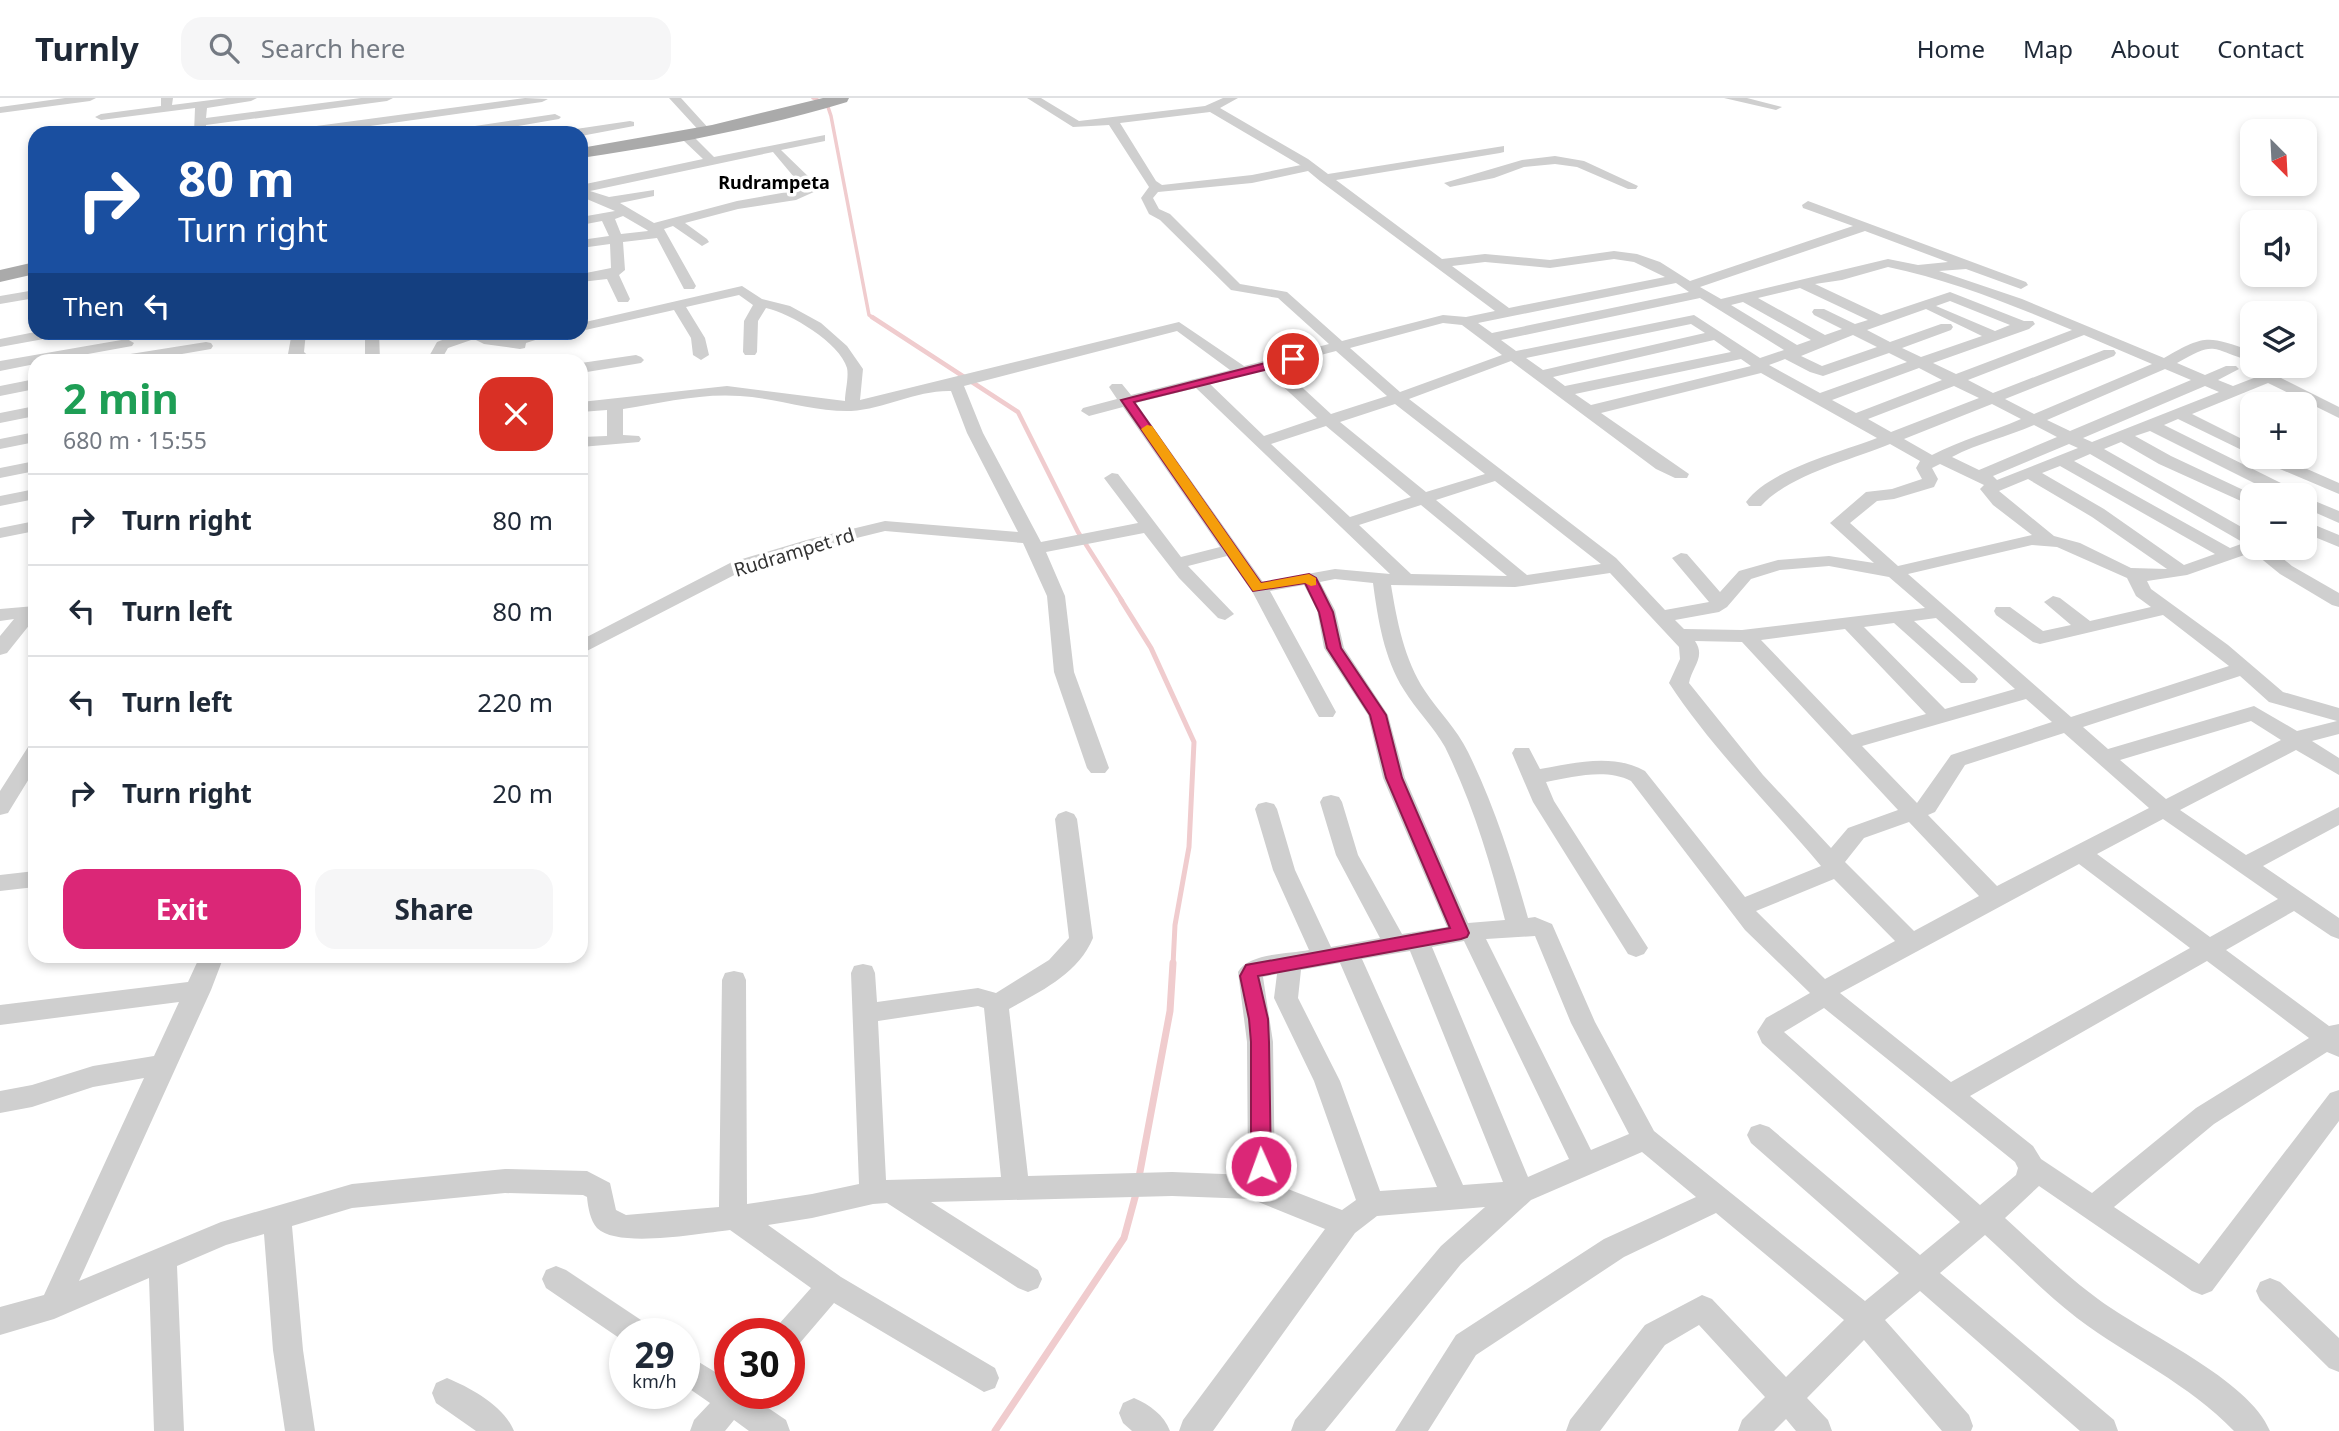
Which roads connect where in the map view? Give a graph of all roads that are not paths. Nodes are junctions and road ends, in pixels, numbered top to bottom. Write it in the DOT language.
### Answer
graph roads {
  1 [pos="26,98"];
  2 [pos="90,98"];
  3 [pos="251,98"];
  4 [pos="286,98"];
  5 [pos="387,98"];
  6 [pos="675,98"];
  7 [pos="840,98"];
  8 [pos="1033,98"];
  9 [pos="1182,98"];
  10 [pos="1231,98"];
  11 [pos="1730,98"];
  12 [pos="347,101"];
  13 [pos="489,102"];
  14 [pos="166,103"];
  15 [pos="201,105"];
  16 [pos="547,106"];
  17 [pos="1776,107"];
  18 [pos="0,109"];
  19 [pos="1209,109"];
  20 [pos="284,111"];
  21 [pos="101,117"];
  22 [pos="1113,121"];
  23 [pos="630,124"];
  24 [pos="200,126"];
  25 [pos="210,126"];
  26 [pos="352,126"];
  27 [pos="404,126"];
  28 [pos="479,126"];
  29 [pos="561,126"];
  30 [pos="588,131"];
  31 [pos="707,133"];
  32 [pos="687,137"];
  33 [pos="821,138"];
  34 [pos="1500,149"];
  35 [pos="588,152"];
  36 [pos="778,153"];
  37 [pos="712,162"];
  38 [pos="1419,163"];
  39 [pos="1310,167"];
  40 [pos="1324,178"];
  41 [pos="1450,183"];
  42 [pos="1632,186"];
  43 [pos="1155,187"];
  44 [pos="588,189"];
  45 [pos="650,193"];
  46 [pos="588,195"];
  47 [pos="1469,195"];
  48 [pos="606,201"];
  49 [pos="588,203"];
  50 [pos="1808,205"];
  51 [pos="627,213"];
  52 [pos="607,216"];
  53 [pos="588,219"];
  54 [pos="675,222"];
  55 [pos="1864,227"];
  56 [pos="656,230"];
  57 [pos="616,240"];
  58 [pos="702,242"];
  59 [pos="588,243"];
  60 [pos="1441,263"];
  61 [pos="1968,265"];
  62 [pos="1918,269"];
  63 [pos="28,270"];
  64 [pos="612,274"];
  65 [pos="0,276"];
  66 [pos="588,277"];
  67 [pos="1801,283"];
  68 [pos="2021,285"];
  69 [pos="689,286"];
  70 [pos="1689,286"];
  71 [pos="28,295"];
  72 [pos="1745,297"];
  73 [pos="622,299"];
  74 [pos="0,300"];
  75 [pos="677,304"];
  76 [pos="761,304"];
  77 [pos="1717,304"];
  78 [pos="1924,305"];
  79 [pos="1505,312"];
  80 [pos="1819,312"];
  81 [pos="2049,316"];
  82 [pos="1466,321"];
  83 [pos="1882,321"];
  84 [pos="588,325"];
  85 [pos="2024,326"];
  86 [pos="1946,327"];
  87 [pos="1855,331"];
  88 [pos="2078,333"];
  89 [pos="1717,335"];
  90 [pos="1995,336"];
  91 [pos="28,338"];
  92 [pos="1488,338"];
  93 [pos="453,340"];
  94 [pos="1826,342"];
  95 [pos="0,343"];
  96 [pos="206,346"];
  97 [pos="1340,347"];
  98 [pos="1887,347"];
  99 [pos="2188,350"];
  100 [pos="750,352"];
  101 [pos="2240,352"];
  102 [pos="124,353"];
  103 [pos="1793,353"];
  104 [pos="2109,353"];
  105 [pos="438,354"];
  106 [pos="1742,354"];
  107 [pos="701,355"];
  108 [pos="1512,356"];
  109 [pos="636,360"];
  110 [pos="28,363"];
  111 [pos="1923,363"];
  112 [pos="2166,363"];
  113 [pos="1269,365"];
  114 [pos="0,366"];
  115 [pos="1760,366"];
  116 [pos="588,367"];
  117 [pos="2231,369"];
  118 [pos="2150,370"];
  119 [pos="2240,370"];
  120 [pos="1242,372"];
  121 [pos="1539,376"];
  122 [pos="2264,378"];
  123 [pos="2287,378"];
  124 [pos="1958,380"];
  125 [pos="2206,380"];
  126 [pos="1200,383"];
  127 [pos="28,385"];
  128 [pos="944,386"];
  129 [pos="0,391"];
  130 [pos="1561,392"];
  131 [pos="2233,392"];
  132 [pos="1122,394"];
  133 [pos="2169,396"];
  134 [pos="1398,398"];
  135 [pos="1993,398"];
  136 [pos="1819,399"];
  137 [pos="615,405"];
  138 [pos="852,406"];
  139 [pos="588,407"];
  140 [pos="1089,411"];
  141 [pos="1588,411"];
  142 [pos="28,412"];
  143 [pos="2185,412"];
  144 [pos="2339,413"];
  145 [pos="0,418"];
  146 [pos="2034,418"];
  147 [pos="1854,419"];
  148 [pos="1328,420"];
  149 [pos="2151,425"];
  150 [pos="2123,436"];
  151 [pos="2070,437"];
  152 [pos="28,438"];
  153 [pos="615,439"];
  154 [pos="633,439"];
  155 [pos="1891,439"];
  156 [pos="588,441"];
  157 [pos="1261,442"];
  158 [pos="2240,443"];
  159 [pos="0,444"];
  160 [pos="2093,449"];
  161 [pos="1936,459"];
  162 [pos="2063,461"];
  163 [pos="28,467"];
  164 [pos="2294,469"];
  165 [pos="0,473"];
  166 [pos="2030,473"];
  167 [pos="1681,474"];
  168 [pos="1498,475"];
  169 [pos="1979,476"];
  170 [pos="1112,478"];
  171 [pos="2265,483"];
  172 [pos="1997,485"];
  173 [pos="2339,489"];
  174 [pos="28,495"];
  175 [pos="2240,495"];
  176 [pos="1424,498"];
  177 [pos="0,501"];
  178 [pos="1755,502"];
  179 [pos="2317,508"];
  180 [pos="2339,518"];
  181 [pos="1347,523"];
  182 [pos="1151,526"];
  183 [pos="28,527"];
  184 [pos="2317,532"];
  185 [pos="0,533"];
  186 [pos="2240,533"];
  187 [pos="2048,539"];
  188 [pos="2339,542"];
  189 [pos="1029,543"];
  190 [pos="1232,550"];
  191 [pos="2240,550"];
  192 [pos="2228,554"];
  193 [pos="1681,558"];
  194 [pos="2274,560"];
  195 [pos="1177,563"];
  196 [pos="1615,567"];
  197 [pos="2180,570"];
  198 [pos="1894,572"];
  199 [pos="2134,574"];
  200 [pos="1309,578"];
  201 [pos="1381,578"];
  202 [pos="1406,579"];
  203 [pos="1524,581"];
  204 [pos="1258,588"];
  205 [pos="2339,601"];
  206 [pos="2053,602"];
  207 [pos="1720,603"];
  208 [pos="2165,609"];
  209 [pos="1942,611"];
  210 [pos="2003,611"];
  211 [pos="28,612"];
  212 [pos="1225,614"];
  213 [pos="0,615"];
  214 [pos="1661,616"];
  215 [pos="28,617"];
  216 [pos="1898,617"];
  217 [pos="1849,623"];
  218 [pos="2086,627"];
  219 [pos="1679,635"];
  220 [pos="1746,635"];
  221 [pos="588,644"];
  222 [pos="0,649"];
  223 [pos="2243,668"];
  224 [pos="1968,679"];
  225 [pos="2032,691"];
  226 [pos="1326,712"];
  227 [pos="2339,715"];
  228 [pos="1941,717"];
  229 [pos="2070,725"];
  230 [pos="2339,727"];
  231 [pos="2298,740"];
  232 [pos="1847,743"];
  233 [pos="1522,753"];
  234 [pos="2105,757"];
  235 [pos="28,763"];
  236 [pos="1098,768"];
  237 [pos="2339,768"];
  238 [pos="1532,777"];
  239 [pos="1331,802"];
  240 [pos="0,808"];
  241 [pos="1266,809"];
  242 [pos="2163,809"];
  243 [pos="1911,812"];
  244 [pos="2339,815"];
  245 [pos="1066,819"];
  246 [pos="2079,852"];
  247 [pos="2245,866"];
  248 [pos="1834,867"];
  249 [pos="28,880"];
  250 [pos="0,883"];
  251 [pos="1994,898"];
  252 [pos="2295,900"];
  253 [pos="1740,908"];
  254 [pos="2333,918"];
  255 [pos="1519,927"];
  256 [pos="1466,932"];
  257 [pos="1910,942"];
  258 [pos="1407,943"];
  259 [pos="1636,948"];
  260 [pos="2206,950"];
  261 [pos="1336,956"];
  262 [pos="209,963"];
  263 [pos="1290,963"];
  264 [pos="863,973"];
  265 [pos="734,980"];
  266 [pos="198,990"];
  267 [pos="1827,995"];
  268 [pos="996,1006"];
  269 [pos="865,1013"];
  270 [pos="0,1016"];
  271 [pos="2336,1039"];
  272 [pos="163,1065"];
  273 [pos="1950,1095"];
  274 [pos="2339,1101"];
  275 [pos="0,1102"];
  276 [pos="1760,1135"];
  277 [pos="1645,1139"];
  278 [pos="1585,1165"];
  279 [pos="2032,1167"];
  280 [pos="1016,1189"];
  281 [pos="1262,1191"];
  282 [pos="882,1192"];
  283 [pos="1521,1192"];
  284 [pos="1455,1198"];
  285 [pos="1719,1199"];
  286 [pos="1371,1204"];
  287 [pos="2092,1208"];
  288 [pos="733,1216"];
  289 [pos="277,1218"];
  290 [pos="1981,1220"];
  291 [pos="1345,1224"];
  292 [pos="163,1259"];
  293 [pos="1919,1273"];
  294 [pos="556,1279"];
  295 [pos="1028,1279"];
  296 [pos="831,1286"];
  297 [pos="2270,1291"];
  298 [pos="54,1306"];
  299 [pos="613,1318"];
  300 [pos="803,1318"];
  301 [pos="1865,1319"];
  302 [pos="0,1321"];
  303 [pos="2339,1357"];
  304 [pos="984,1378"];
  305 [pos="447,1392"];
  306 [pos="1786,1398"];
  307 [pos="724,1409"];
  308 [pos="749,1409"];
  309 [pos="1958,1426"];
  310 [pos="169,1431"];
  311 [pos="299,1431"];
  312 [pos="499,1431"];
  313 [pos="705,1431"];
  314 [pos="775,1431"];
  315 [pos="1194,1431"];
  316 [pos="1306,1431"];
  317 [pos="1410,1431"];
  318 [pos="1581,1431"];
  319 [pos="1753,1431"];
  320 [pos="1817,1431"];
  321 [pos="2103,1431"];
  322 [pos="2255,1431"];
  1 -- 18 [label="street"];
  2 -- 18 [label="street"];
  3 -- 15 [label="street"];
  4 -- 20 [label="street"];
  5 -- 12 [label="street"];
  6 -- 31 [label="street"];
  7 -- 31 [label="main road"];
  8 -- 22 [label="street"];
  9 -- 19 [label="street"];
  10 -- 19 [label="street"];
  11 -- 17 [label="street"];
  12 -- 20 [label="street"];
  13 -- 16 [label="street"];
  13 -- 26 [label="street"];
  14 -- 15 [label="street"];
  14 -- 21 [label="street"];
  15 -- 24 [label="street"];
  16 -- 27 [label="street"];
  16 -- 28 [label="street"];
  16 -- 29 [label="street"];
  19 -- 22 [label="street"];
  19 -- 39 [label="street"];
  20 -- 25 [label="street"];
  22 -- 43 [label="street"];
  23 -- 30 [label="street"];
  31 -- 32 [label="main road"];
  32 -- 35 [label="main road"];
  32 -- 37 [label="street"];
  33 -- 37 [label="street"];
  34 -- 38 [label="street"];
  36 -- 54 [label="street"];
  37 -- 44 [label="street"];
  38 -- 40 [label="street"];
  38 -- 41 [label="street"];
  39 -- 40 [label="street"];
  39 -- 43 [label="street"];
  40 -- 60 [label="street"];
  41 -- 42 [label="street"];
  41 -- 47 [label="street"];
  43 -- 97 [label="street"];
  45 -- 48 [label="street"];
  46 -- 48 [label="street"];
  48 -- 49 [label="street"];
  48 -- 51 [label="street"];
  50 -- 55 [label="street"];
  51 -- 52 [label="street"];
  51 -- 56 [label="street"];
  52 -- 53 [label="street"];
  52 -- 57 [label="street"];
  54 -- 56 [label="street"];
  54 -- 58 [label="street"];
  55 -- 61 [label="street"];
  55 -- 70 [label="street"];
  56 -- 57 [label="street"];
  56 -- 69 [label="street"];
  57 -- 59 [label="street"];
  57 -- 64 [label="street"];
  60 -- 70 [label="street"];
  60 -- 79 [label="street"];
  61 -- 62 [label="street"];
  61 -- 68 [label="street"];
  62 -- 67 [label="street"];
  62 -- 81 [label="street"];
  63 -- 65 [label="main road"];
  64 -- 66 [label="street"];
  64 -- 73 [label="street"];
  67 -- 72 [label="street"];
  67 -- 83 [label="street"];
  70 -- 77 [label="street"];
  70 -- 79 [label="street"];
  70 -- 92 [label="street"];
  71 -- 74 [label="street"];
  72 -- 77 [label="street"];
  72 -- 94 [label="street"];
  75 -- 76 [label="street"];
  75 -- 84 [label="street"];
  75 -- 107 [label="street"];
  76 -- 100 [label="street"];
  76 -- 138 [label="street"];
  77 -- 103 [label="street"];
  78 -- 83 [label="street"];
  78 -- 85 [label="street"];
  78 -- 90 [label="street"];
  79 -- 82 [label="street"];
  80 -- 87 [label="street"];
  81 -- 85 [label="street"];
  81 -- 88 [label="street"];
  82 -- 92 [label="street"];
  82 -- 97 [label="street"];
  83 -- 87 [label="street"];
  85 -- 90 [label="street"];
  86 -- 98 [label="street"];
  87 -- 94 [label="street"];
  87 -- 98 [label="street"];
  88 -- 104 [label="street"];
  88 -- 112 [label="street"];
  88 -- 124 [label="street"];
  89 -- 106 [label="street"];
  89 -- 108 [label="street"];
  89 -- 121 [label="street"];
  90 -- 111 [label="street"];
  91 -- 95 [label="street"];
  92 -- 108 [label="street"];
  93 -- 105 [label="street"];
  94 -- 103 [label="street"];
  96 -- 102 [label="street"];
  97 -- 113 [label="street"];
  97 -- 134 [label="street"];
  98 -- 103 [label="street"];
  98 -- 111 [label="street"];
  99 -- 101 [label="street"];
  99 -- 112 [label="street"];
  99 -- 117 [label="street"];
  103 -- 115 [label="street"];
  104 -- 118 [label="street"];
  104 -- 135 [label="street"];
  106 -- 115 [label="street"];
  106 -- 130 [label="street"];
  108 -- 121 [label="street"];
  108 -- 134 [label="street"];
  109 -- 116 [label="street"];
  110 -- 114 [label="street"];
  111 -- 124 [label="street"];
  111 -- 136 [label="street"];
  112 -- 118 [label="street"];
  112 -- 125 [label="street"];
  113 -- 120 [label="street"];
  113 -- 148 [label="street"];
  115 -- 136 [label="street"];
  115 -- 141 [label="street"];
  117 -- 119 [label="street"];
  117 -- 125 [label="street"];
  118 -- 146 [label="street"];
  120 -- 126 [label="street"];
  120 -- 128 [label="street"];
  121 -- 130 [label="street"];
  122 -- 131 [label="street"];
  123 -- 144 [label="street"];
  124 -- 135 [label="street"];
  124 -- 147 [label="street"];
  125 -- 131 [label="street"];
  125 -- 133 [label="street"];
  126 -- 132 [label="street"];
  126 -- 157 [label="street"];
  127 -- 129 [label="street"];
  128 -- 138 [label="street"];
  128 -- 189 [label="street"];
  130 -- 141 [label="street"];
  131 -- 143 [label="street"];
  132 -- 140 [label="street"];
  132 -- 190 [label="street"];
  133 -- 143 [label="street"];
  133 -- 151 [label="street"];
  134 -- 148 [label="street"];
  134 -- 168 [label="street"];
  135 -- 146 [label="street"];
  135 -- 155 [label="street"];
  136 -- 147 [label="street"];
  137 -- 138 [label="street"];
  137 -- 139 [label="street"];
  137 -- 153 [label="street"];
  141 -- 167 [label="street"];
  142 -- 145 [label="street"];
  143 -- 149 [label="street"];
  143 -- 158 [label="street"];
  146 -- 151 [label="street"];
  146 -- 161 [label="street"];
  147 -- 155 [label="street"];
  148 -- 157 [label="street"];
  148 -- 176 [label="street"];
  149 -- 150 [label="street"];
  149 -- 171 [label="street"];
  150 -- 160 [label="street"];
  150 -- 175 [label="street"];
  151 -- 160 [label="street"];
  151 -- 169 [label="street"];
  152 -- 159 [label="street"];
  153 -- 154 [label="street"];
  153 -- 156 [label="street"];
  155 -- 161 [label="street"];
  155 -- 178 [label="street"];
  157 -- 181 [label="street"];
  160 -- 162 [label="street"];
  160 -- 186 [label="street"];
  161 -- 169 [label="street"];
  161 -- 198 [label="street"];
  162 -- 166 [label="street"];
  162 -- 192 [label="street"];
  163 -- 165 [label="street"];
  164 -- 173 [label="street"];
  166 -- 172 [label="street"];
  166 -- 197 [label="street"];
  168 -- 176 [label="street"];
  168 -- 196 [label="street"];
  169 -- 172 [label="street"];
  170 -- 182 [label="street"];
  172 -- 187 [label="street"];
  174 -- 177 [label="street"];
  176 -- 181 [label="street"];
  176 -- 203 [label="street"];
  179 -- 180 [label="street"];
  181 -- 202 [label="street"];
  182 -- 189 [label="street, Rudrampet rd"];
  182 -- 195 [label="street"];
  183 -- 185 [label="street"];
  184 -- 188 [label="street"];
  187 -- 198 [label="street"];
  187 -- 199 [label="street"];
  189 -- 221 [label="street, Rudrampet rd"];
  189 -- 236 [label="street"];
  190 -- 195 [label="street"];
  190 -- 204 [label="street"];
  191 -- 192 [label="street"];
  192 -- 197 [label="street"];
  193 -- 207 [label="street"];
  194 -- 205 [label="street"];
  195 -- 212 [label="street"];
  196 -- 203 [label="street"];
  196 -- 214 [label="street"];
  197 -- 199 [label="street"];
  198 -- 207 [label="street"];
  198 -- 209 [label="street"];
  199 -- 208 [label="street"];
  200 -- 201 [label="street"];
  200 -- 204 [label="street"];
  200 -- 256 [label="street"];
  201 -- 202 [label="street"];
  201 -- 255 [label="street"];
  202 -- 203 [label="street"];
  204 -- 226 [label="street"];
  206 -- 218 [label="street"];
  207 -- 214 [label="street"];
  208 -- 218 [label="street"];
  208 -- 223 [label="street"];
  209 -- 216 [label="street"];
  209 -- 225 [label="street"];
  210 -- 218 [label="street"];
  211 -- 213 [label="street"];
  214 -- 219 [label="street"];
  215 -- 222 [label="street"];
  216 -- 217 [label="street"];
  216 -- 224 [label="street"];
  217 -- 220 [label="street"];
  217 -- 228 [label="street"];
  219 -- 220 [label="street"];
  219 -- 248 [label="street"];
  220 -- 232 [label="street"];
  223 -- 227 [label="street"];
  223 -- 229 [label="street"];
  225 -- 228 [label="street"];
  225 -- 229 [label="street"];
  228 -- 232 [label="street"];
  229 -- 234 [label="street"];
  229 -- 243 [label="street"];
  230 -- 231 [label="street"];
  231 -- 234 [label="street"];
  231 -- 237 [label="street"];
  231 -- 242 [label="street"];
  232 -- 243 [label="street"];
  233 -- 238 [label="street"];
  234 -- 242 [label="street"];
  235 -- 240 [label="street"];
  238 -- 253 [label="street"];
  238 -- 259 [label="street"];
  239 -- 258 [label="street"];
  241 -- 261 [label="street"];
  242 -- 246 [label="street"];
  242 -- 247 [label="street"];
  243 -- 248 [label="street"];
  243 -- 251 [label="street"];
  244 -- 247 [label="street"];
  245 -- 268 [label="street"];
  246 -- 251 [label="street"];
  246 -- 260 [label="street"];
  247 -- 252 [label="street"];
  248 -- 253 [label="street"];
  248 -- 257 [label="street"];
  249 -- 250 [label="street"];
  251 -- 257 [label="street"];
  252 -- 254 [label="street"];
  252 -- 260 [label="street"];
  253 -- 267 [label="street"];
  255 -- 256 [label="street"];
  255 -- 277 [label="street"];
  256 -- 258 [label="street"];
  256 -- 278 [label="street"];
  257 -- 267 [label="street"];
  258 -- 261 [label="street"];
  258 -- 283 [label="street"];
  260 -- 271 [label="street"];
  260 -- 273 [label="street"];
  261 -- 263 [label="street"];
  261 -- 284 [label="street"];
  262 -- 266 [label="street"];
  263 -- 281 [label="street"];
  263 -- 286 [label="street"];
  264 -- 269 [label="street"];
  265 -- 288 [label="street"];
  266 -- 270 [label="street"];
  266 -- 272 [label="street"];
  267 -- 273 [label="street"];
  267 -- 290 [label="street"];
  268 -- 269 [label="street"];
  268 -- 280 [label="street"];
  269 -- 282 [label="street"];
  271 -- 287 [label="street"];
  272 -- 275 [label="street"];
  272 -- 298 [label="street"];
  273 -- 279 [label="street"];
  274 -- 287 [label="street"];
  276 -- 293 [label="street"];
  277 -- 278 [label="street"];
  277 -- 285 [label="street"];
  278 -- 283 [label="street"];
  279 -- 287 [label="street"];
  279 -- 290 [label="street"];
  280 -- 281 [label="street"];
  280 -- 282 [label="street"];
  281 -- 291 [label="street"];
  282 -- 288 [label="street"];
  282 -- 295 [label="street"];
  283 -- 284 [label="street"];
  283 -- 316 [label="street"];
  284 -- 286 [label="street"];
  285 -- 301 [label="street"];
  285 -- 317 [label="street"];
  286 -- 291 [label="street"];
  288 -- 289 [label="street"];
  288 -- 296 [label="street"];
  289 -- 292 [label="street"];
  289 -- 311 [label="street"];
  290 -- 293 [label="street"];
  290 -- 322 [label="street"];
  291 -- 315 [label="street"];
  292 -- 298 [label="street"];
  292 -- 310 [label="street"];
  293 -- 301 [label="street"];
  293 -- 321 [label="street"];
  294 -- 299 [label="street"];
  296 -- 300 [label="street"];
  296 -- 304 [label="street"];
  297 -- 303 [label="street"];
  298 -- 302 [label="street"];
  301 -- 306 [label="street"];
  301 -- 309 [label="street"];
  305 -- 312 [label="street"];
  306 -- 318 [label="street"];
  306 -- 319 [label="street"];
  306 -- 320 [label="street"];
  307 -- 313 [label="street"];
  308 -- 314 [label="street"];
}
